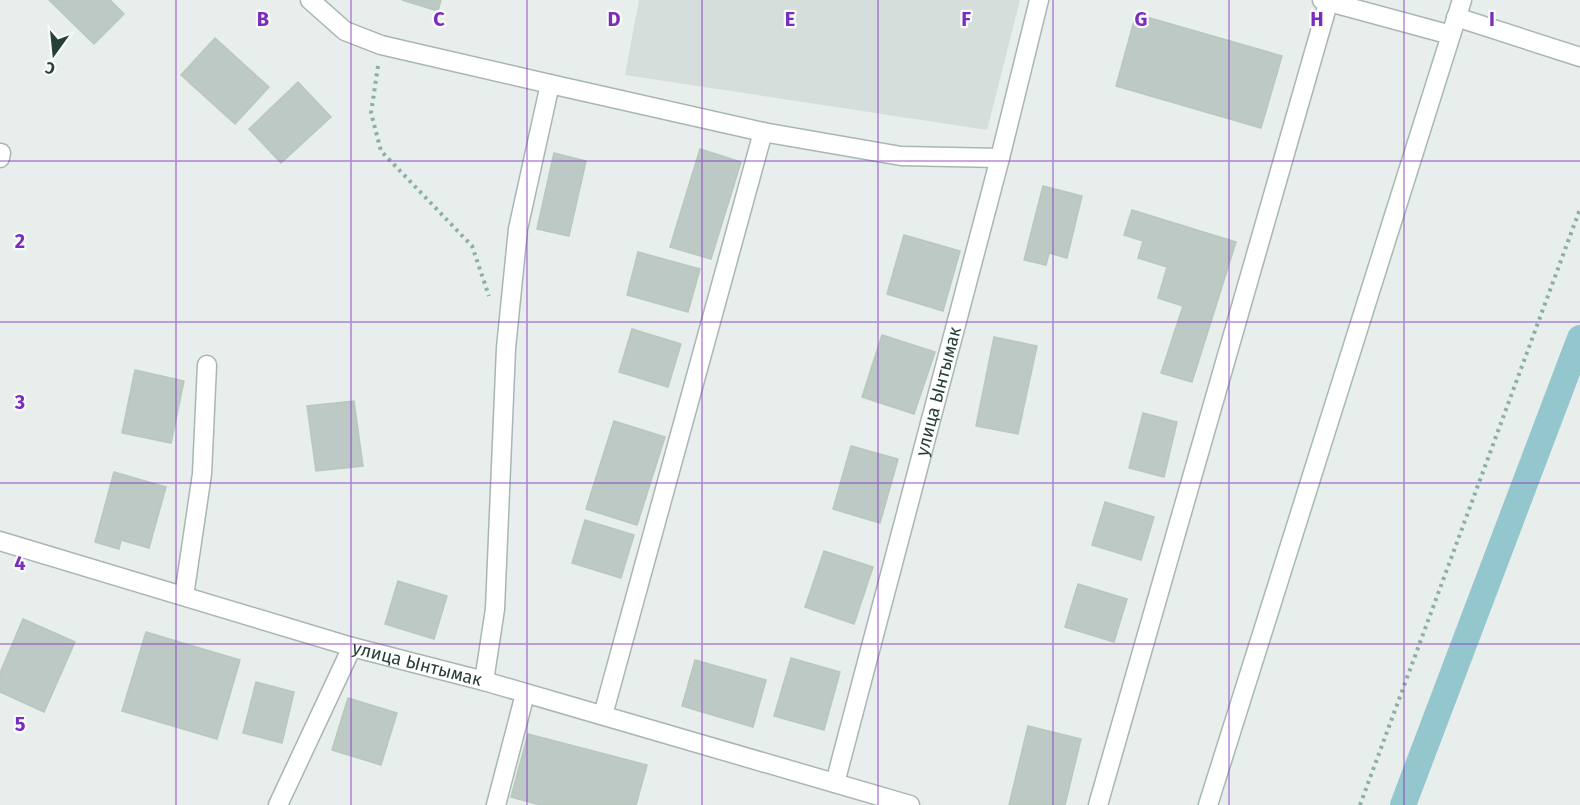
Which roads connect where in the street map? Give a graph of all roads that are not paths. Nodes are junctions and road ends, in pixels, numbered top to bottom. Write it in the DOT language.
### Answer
graph roads {
  1 [pos="310,0"];
  2 [pos="1039,0"];
  3 [pos="1327,1"];
  4 [pos="1459,9"];
  5 [pos="1450,35"];
  6 [pos="1580,57"];
  7 [pos="550,84"];
  8 [pos="763,132"];
  9 [pos="1000,158"];
  10 [pos="207,365"];
  11 [pos="0,541"];
  12 [pos="184,596"];
  13 [pos="352,647"];
  14 [pos="484,681"];
  15 [pos="525,694"];
  16 [pos="603,715"];
  17 [pos="835,783"];
  18 [pos="278,805"];
  19 [pos="496,805"];
  20 [pos="908,805"];
  21 [pos="1098,805"];
  22 [pos="1208,805"];
  1 -- 7 [label="street"];
  2 -- 9 [label="street, улица Ынтымак"];
  3 -- 5 [label="street"];
  3 -- 21 [label="street"];
  4 -- 5 [label="street"];
  4 -- 6 [label="street"];
  5 -- 22 [label="street"];
  7 -- 8 [label="street"];
  7 -- 14 [label="street"];
  8 -- 9 [label="street"];
  8 -- 16 [label="street"];
  9 -- 17 [label="street, улица Ынтымак"];
  10 -- 12 [label="street"];
  11 -- 12 [label="street, улица Ынтымак"];
  12 -- 13 [label="street, улица Ынтымак"];
  13 -- 14 [label="street, улица Ынтымак"];
  13 -- 18 [label="street"];
  14 -- 15 [label="street, улица Ынтымак"];
  15 -- 16 [label="street, улица Ынтымак"];
  15 -- 19 [label="street"];
  16 -- 17 [label="street, улица Ынтымак"];
  17 -- 20 [label="street, улица Ынтымак"];
}
